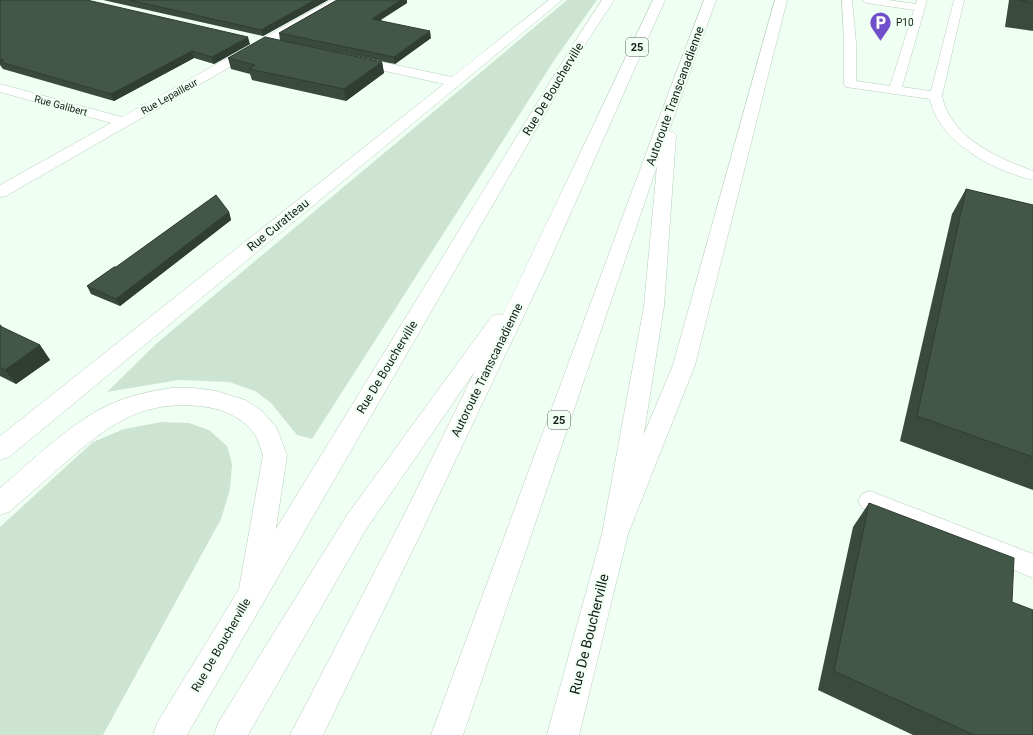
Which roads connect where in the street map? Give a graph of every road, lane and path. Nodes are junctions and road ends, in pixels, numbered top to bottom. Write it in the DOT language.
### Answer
graph roads {
  1 [pos="339,0"];
  2 [pos="556,0"];
  3 [pos="608,0"];
  4 [pos="659,0"];
  5 [pos="710,0"];
  6 [pos="781,0"];
  7 [pos="847,0"];
  8 [pos="868,0"];
  9 [pos="959,0"];
  10 [pos="921,4"];
  11 [pos="250,38"];
  12 [pos="265,42"];
  13 [pos="281,45"];
  14 [pos="343,58"];
  15 [pos="456,82"];
  16 [pos="0,88"];
  17 [pos="895,90"];
  18 [pos="936,96"];
  19 [pos="671,105"];
  20 [pos="123,122"];
  21 [pos="1033,176"];
  22 [pos="0,192"];
  23 [pos="535,271"];
  24 [pos="0,450"];
  25 [pos="870,501"];
  26 [pos="0,504"];
  27 [pos="615,534"];
  28 [pos="1033,566"];
  29 [pos="252,594"];
  30 [pos="169,735"];
  31 [pos="230,735"];
  32 [pos="306,735"];
  33 [pos="446,735"];
  34 [pos="563,735"];
  1 -- 12 [label="main road, Rue Lepailleur"];
  2 -- 15 [label="main road, Rue Curatteau"];
  3 -- 29 [label="main road, Rue De Boucherville"];
  4 -- 23 [label="main road, Autoroute Transcanadienne / 25"];
  5 -- 19 [label="main road, Autoroute Transcanadienne / 25"];
  6 -- 27 [label="main road"];
  7 -- 17 [label="lane"];
  8 -- 10 [label="lane"];
  9 -- 18 [label="lane"];
  10 -- 17 [label="lane"];
  11 -- 12 [label="main road"];
  12 -- 13 [label="main road"];
  12 -- 20 [label="main road, Rue Lepailleur"];
  14 -- 15 [label="main road"];
  15 -- 24 [label="main road, Rue Curatteau"];
  16 -- 20 [label="main road, Rue Galibert"];
  17 -- 18 [label="lane"];
  18 -- 21 [label="lane"];
  19 -- 27 [label="main road"];
  19 -- 33 [label="main road, Autoroute Transcanadienne / 25"];
  20 -- 22 [label="main road, Rue Lepailleur"];
  23 -- 31 [label="main road"];
  23 -- 32 [label="main road, Autoroute Transcanadienne / 25"];
  25 -- 28 [label="lane"];
  26 -- 29 [label="main road"];
  27 -- 34 [label="main road, Rue De Boucherville"];
  29 -- 30 [label="main road, Rue De Boucherville"];
}
